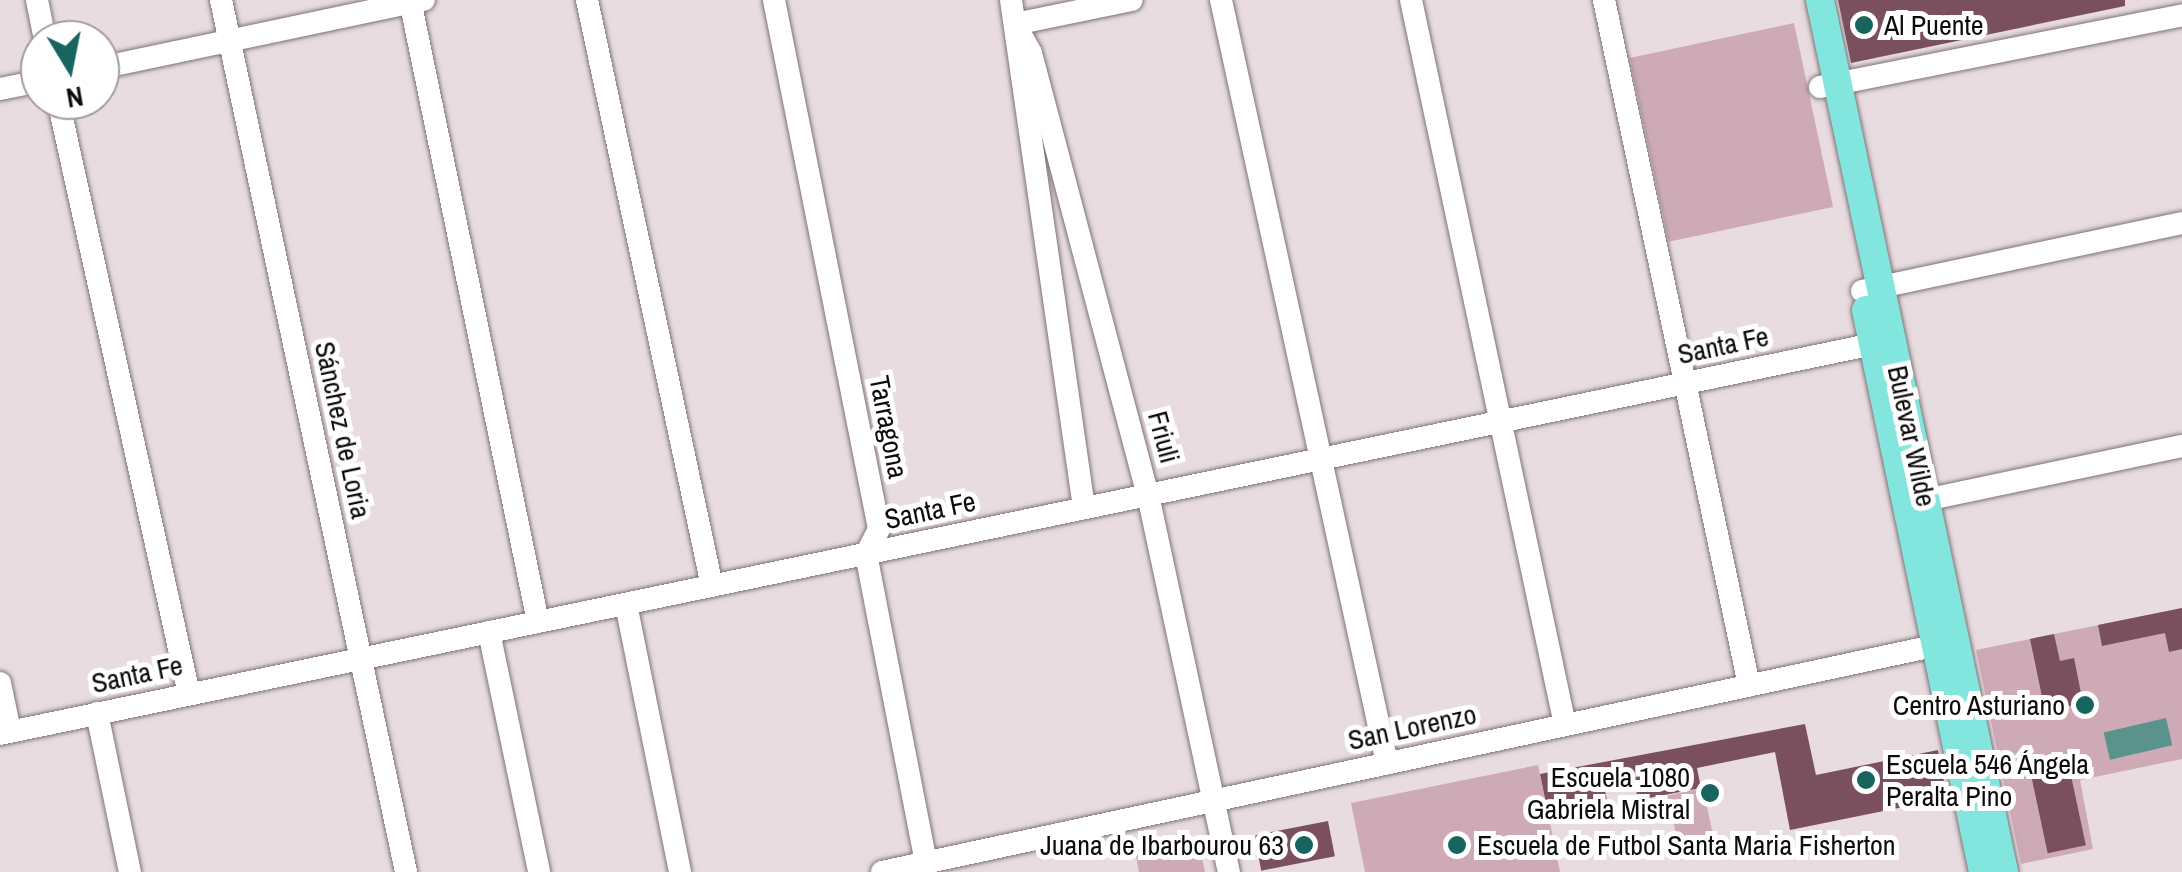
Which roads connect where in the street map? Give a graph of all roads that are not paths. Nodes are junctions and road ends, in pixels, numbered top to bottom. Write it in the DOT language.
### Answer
graph roads {
  1 [pos="221,0"];
  2 [pos="587,0"];
  3 [pos="774,0"];
  4 [pos="1010,0"];
  5 [pos="1132,0"];
  6 [pos="1221,0"];
  7 [pos="1411,0"];
  8 [pos="1604,0"];
  9 [pos="1802,0"];
  10 [pos="1820,0"];
  11 [pos="415,1"];
  12 [pos="2182,16"];
  13 [pos="1016,24"];
  14 [pos="230,41"];
  15 [pos="120,64"];
  16 [pos="1829,85"];
  17 [pos="62,120"];
  18 [pos="2182,223"];
  19 [pos="1871,289"];
  20 [pos="1873,344"];
  21 [pos="1686,383"];
  22 [pos="1498,422"];
  23 [pos="2182,446"];
  24 [pos="1318,460"];
  25 [pos="1148,495"];
  26 [pos="1915,502"];
  27 [pos="1084,508"];
  28 [pos="866,554"];
  29 [pos="712,586"];
  30 [pos="626,604"];
  31 [pos="538,622"];
  32 [pos="490,632"];
  33 [pos="1945,643"];
  34 [pos="361,658"];
  35 [pos="0,683"];
  36 [pos="1750,685"];
  37 [pos="188,694"];
  38 [pos="97,713"];
  39 [pos="1565,725"];
  40 [pos="5,732"];
  41 [pos="1387,763"];
  42 [pos="1212,801"];
  43 [pos="926,862"];
  44 [pos="957,864"];
  45 [pos="130,872"];
  46 [pos="406,872"];
  47 [pos="539,872"];
  48 [pos="680,872"];
  49 [pos="882,872"];
  50 [pos="1228,872"];
  51 [pos="1982,872"];
  52 [pos="2004,872"];
  1 -- 14 [label="street, Sánchez de Loria"];
  2 -- 29 [label="street"];
  3 -- 28 [label="street, Tarragona"];
  4 -- 13 [label="street"];
  5 -- 13 [label="street"];
  6 -- 24 [label="street"];
  7 -- 22 [label="street"];
  8 -- 21 [label="street"];
  9 -- 16 [label="main road, Bulevar Wilde"];
  10 -- 16 [label="main road, Bulevar Wilde"];
  11 -- 14 [label="street"];
  11 -- 31 [label="street"];
  12 -- 16 [label="street"];
  13 -- 25 [label="street, Friuli"];
  13 -- 27 [label="street"];
  14 -- 15 [label="street"];
  14 -- 34 [label="street, Sánchez de Loria"];
  16 -- 19 [label="main road, Bulevar Wilde"];
  17 -- 37 [label="street"];
  18 -- 19 [label="street"];
  19 -- 20 [label="main road, Bulevar Wilde"];
  19 -- 26 [label="main road, Bulevar Wilde"];
  20 -- 21 [label="street, Santa Fe"];
  20 -- 26 [label="main road, Bulevar Wilde"];
  21 -- 22 [label="street, Santa Fe"];
  21 -- 36 [label="street"];
  22 -- 24 [label="street, Santa Fe"];
  22 -- 39 [label="street"];
  23 -- 26 [label="street"];
  24 -- 25 [label="street, Santa Fe"];
  24 -- 41 [label="street"];
  25 -- 27 [label="street, Santa Fe"];
  25 -- 42 [label="street, Friuli"];
  26 -- 33 [label="main road, Bulevar Wilde"];
  27 -- 28 [label="street, Santa Fe"];
  28 -- 29 [label="street, Santa Fe"];
  28 -- 43 [label="street, Tarragona"];
  29 -- 30 [label="street, Santa Fe"];
  30 -- 31 [label="street, Santa Fe"];
  30 -- 48 [label="street"];
  31 -- 32 [label="street, Santa Fe"];
  32 -- 34 [label="street, Santa Fe"];
  32 -- 47 [label="street"];
  33 -- 36 [label="street, San Lorenzo"];
  33 -- 51 [label="main road, Bulevar Wilde"];
  33 -- 52 [label="main road, Bulevar Wilde"];
  34 -- 37 [label="street, Santa Fe"];
  34 -- 46 [label="street, Sánchez de Loria"];
  35 -- 40 [label="street"];
  36 -- 39 [label="street, San Lorenzo"];
  37 -- 38 [label="street, Santa Fe"];
  38 -- 40 [label="street, Santa Fe"];
  38 -- 45 [label="street"];
  39 -- 41 [label="street, San Lorenzo"];
  41 -- 42 [label="street, San Lorenzo"];
  42 -- 44 [label="street, San Lorenzo"];
  42 -- 50 [label="street, Friuli"];
  43 -- 44 [label="street, San Lorenzo"];
  43 -- 49 [label="street, San Lorenzo"];
}
